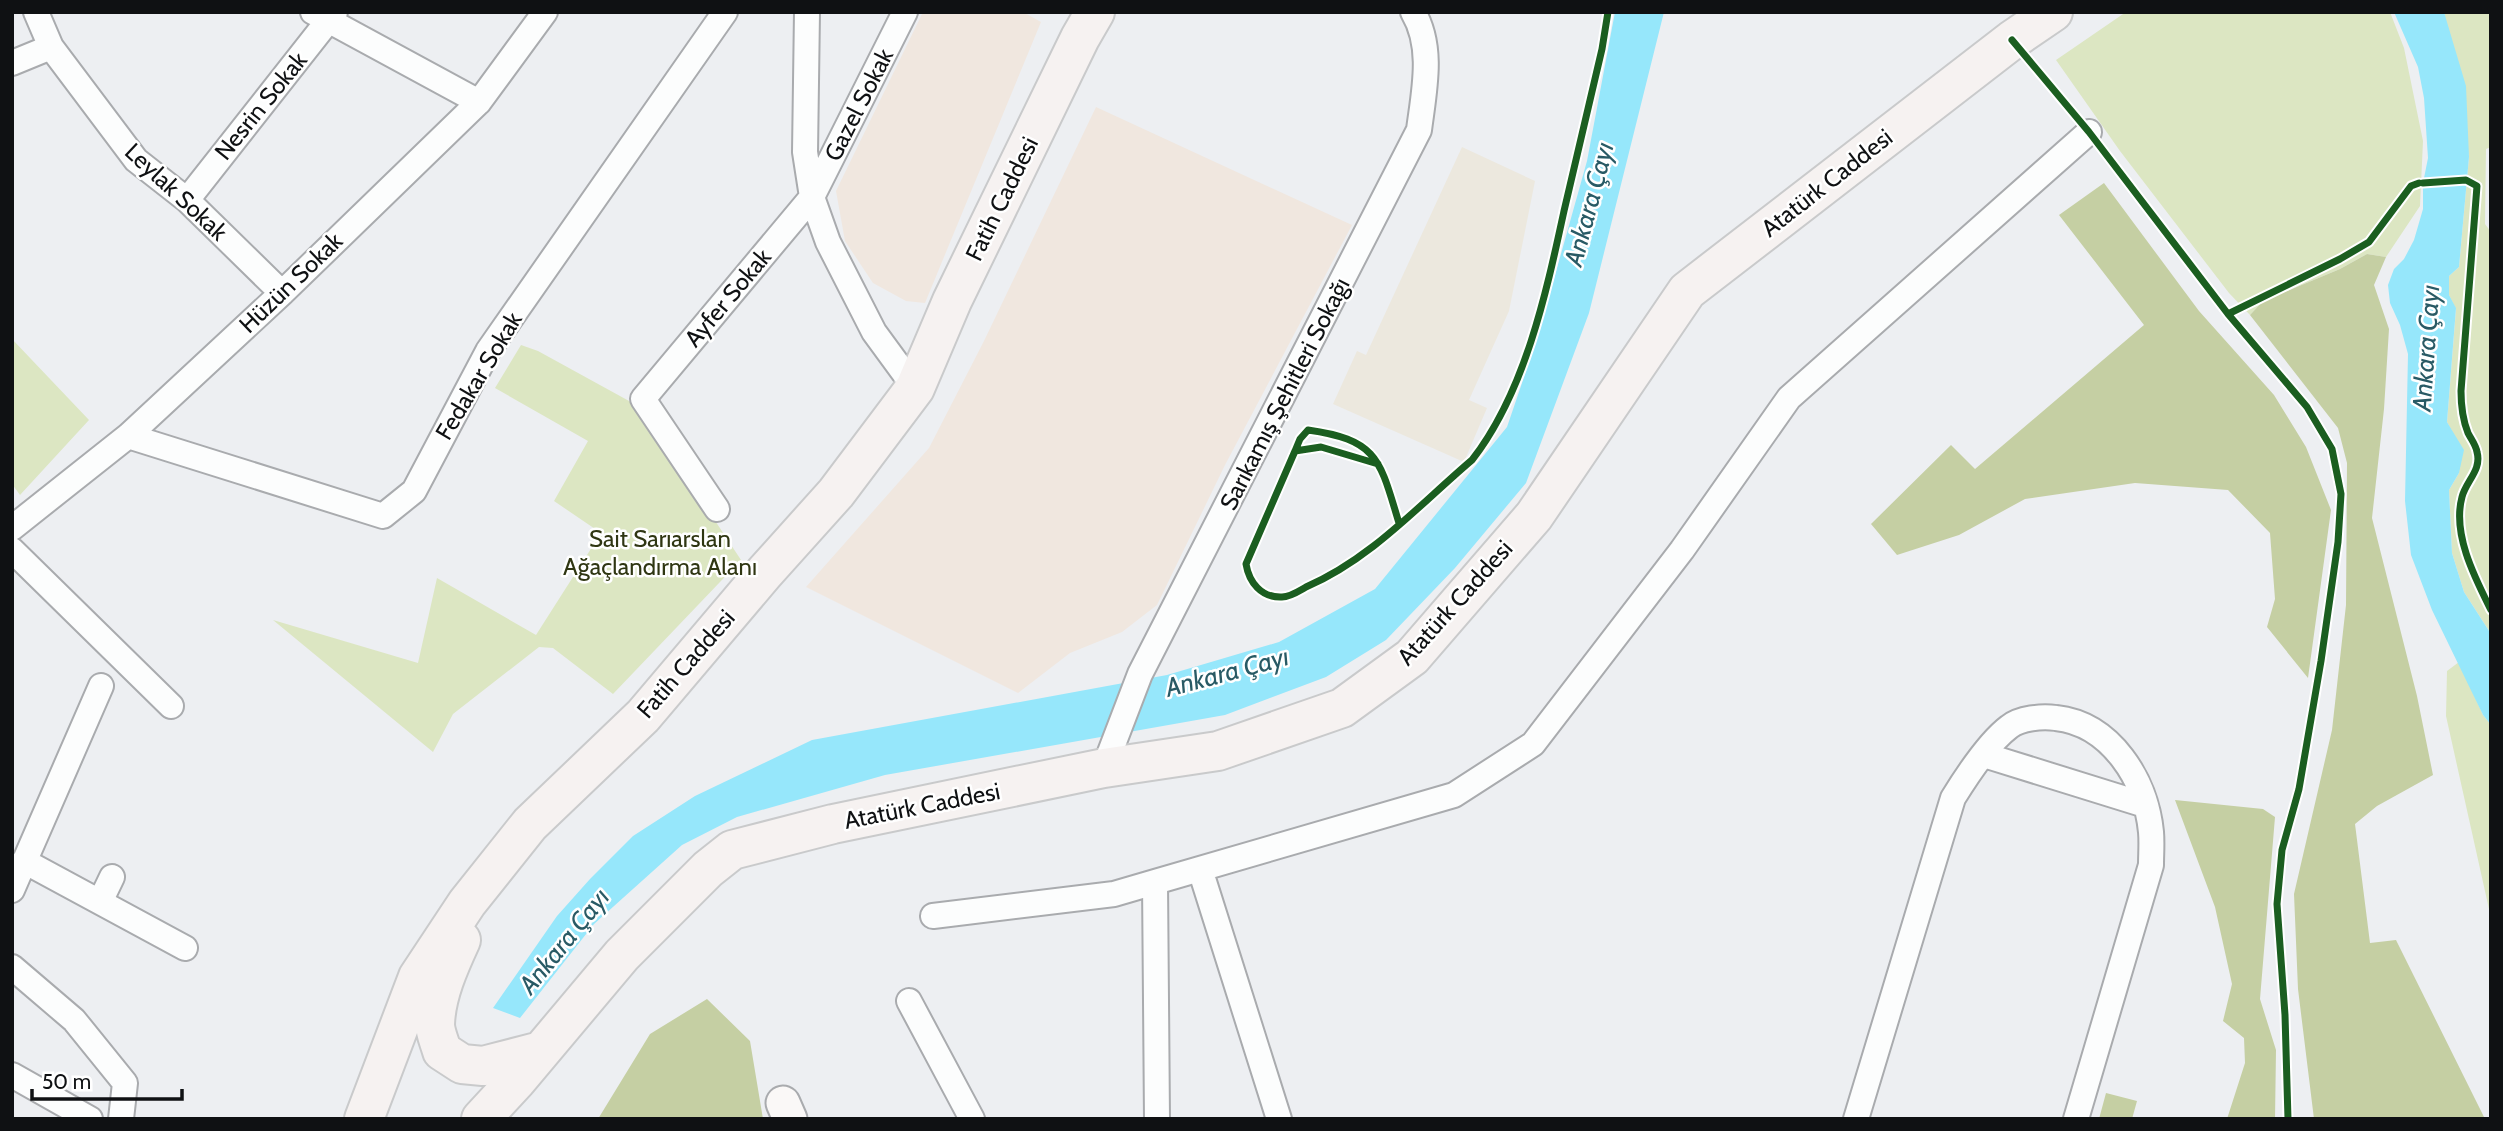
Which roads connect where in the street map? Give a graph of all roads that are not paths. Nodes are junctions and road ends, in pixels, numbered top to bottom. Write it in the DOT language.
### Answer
graph roads {
  1 [pos="36,12"];
  2 [pos="545,12"];
  3 [pos="725,12"];
  4 [pos="807,12"];
  5 [pos="905,12"];
  6 [pos="1095,12"];
  7 [pos="1413,12"];
  8 [pos="2053,12"];
  9 [pos="326,15"];
  10 [pos="51,47"];
  11 [pos="12,64"];
  12 [pos="479,102"];
  13 [pos="2089,132"];
  14 [pos="813,197"];
  15 [pos="187,200"];
  16 [pos="282,293"];
  17 [pos="915,388"];
  18 [pos="128,436"];
  19 [pos="717,509"];
  20 [pos="12,528"];
  21 [pos="12,550"];
  22 [pos="101,686"];
  23 [pos="171,706"];
  24 [pos="1109,755"];
  25 [pos="1984,755"];
  26 [pos="2145,805"];
  27 [pos="24,860"];
  28 [pos="496,867"];
  29 [pos="1200,869"];
  30 [pos="113,877"];
  31 [pos="1155,882"];
  32 [pos="12,890"];
  33 [pos="100,902"];
  34 [pos="933,916"];
  35 [pos="185,948"];
  36 [pos="12,967"];
  37 [pos="909,1001"];
  38 [pos="541,1051"];
  39 [pos="12,1075"];
  40 [pos="90,1119"];
  41 [pos="121,1119"];
  42 [pos="364,1119"];
  43 [pos="481,1119"];
  44 [pos="972,1119"];
  45 [pos="1157,1119"];
  46 [pos="1279,1119"];
  47 [pos="1856,1119"];
  48 [pos="2076,1119"];
  1 -- 10 [label="street, Leylak Sokak"];
  2 -- 12 [label="street, Hüzün Sokak"];
  3 -- 18 [label="street, Fedakar Sokak"];
  4 -- 14 [label="street"];
  5 -- 14 [label="street, Gazel Sokak"];
  6 -- 17 [label="main road, Fatih Caddesi"];
  7 -- 24 [label="street, Sarıkamış Şehitleri Sokağı"];
  8 -- 24 [label="main road, Atatürk Caddesi"];
  9 -- 12 [label="street"];
  9 -- 15 [label="street, Nesrin Sokak"];
  10 -- 11 [label="street"];
  10 -- 15 [label="street, Leylak Sokak"];
  12 -- 16 [label="street, Hüzün Sokak"];
  13 -- 29 [label="street"];
  14 -- 17 [label="street"];
  14 -- 19 [label="street, Ayfer Sokak"];
  15 -- 16 [label="street, Leylak Sokak"];
  16 -- 18 [label="street, Hüzün Sokak"];
  17 -- 28 [label="main road, Fatih Caddesi"];
  18 -- 20 [label="street, Hüzün Sokak"];
  21 -- 23 [label="street"];
  22 -- 27 [label="street"];
  24 -- 38 [label="main road, Atatürk Caddesi"];
  25 -- 26 [label="street"];
  25 -- 26 [label="street"];
  25 -- 47 [label="street"];
  26 -- 48 [label="street"];
  27 -- 32 [label="street"];
  27 -- 33 [label="street"];
  28 -- 38 [label="main road"];
  28 -- 42 [label="main road, Fatih Caddesi"];
  29 -- 31 [label="street"];
  29 -- 46 [label="street"];
  30 -- 33 [label="street"];
  31 -- 34 [label="street"];
  31 -- 45 [label="street"];
  33 -- 35 [label="street"];
  36 -- 41 [label="street"];
  37 -- 44 [label="street"];
  38 -- 43 [label="main road"];
  39 -- 40 [label="street"];
}
